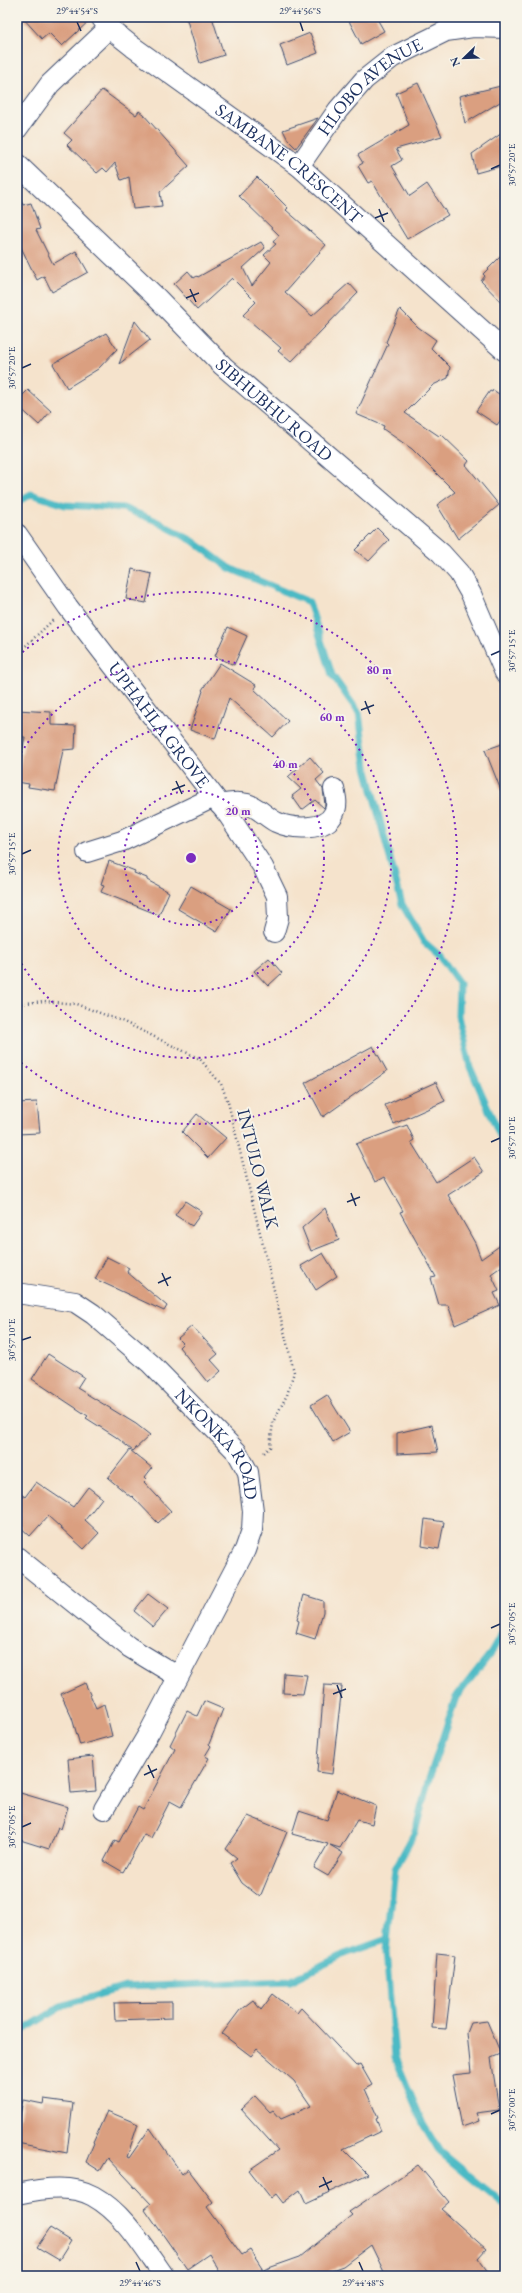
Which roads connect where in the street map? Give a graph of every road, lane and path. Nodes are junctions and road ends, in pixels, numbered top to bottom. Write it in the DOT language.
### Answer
graph roads {
  1 [pos="105,22"];
  2 [pos="445,24"];
  3 [pos="505,28"];
  4 [pos="17,129"];
  5 [pos="17,164"];
  6 [pos="299,166"];
  7 [pos="505,351"];
  8 [pos="17,534"];
  9 [pos="68,606"];
  10 [pos="17,654"];
  11 [pos="505,673"];
  12 [pos="334,789"];
  13 [pos="217,801"];
  14 [pos="87,852"];
  15 [pos="274,932"];
  16 [pos="17,1004"];
  17 [pos="17,1293"];
  18 [pos="248,1472"];
  19 [pos="17,1558"];
  20 [pos="177,1676"];
  21 [pos="104,1809"];
  22 [pos="17,2194"];
  23 [pos="164,2276"];
  1 -- 4 [label="street"];
  1 -- 6 [label="street, SAMBANE CRESCENT"];
  2 -- 3 [label="street, HLOBO AVENUE"];
  2 -- 6 [label="street, HLOBO AVENUE"];
  5 -- 11 [label="street, SIBHUBHU ROAD"];
  6 -- 7 [label="street, SAMBANE CRESCENT"];
  8 -- 9 [label="street, UPHAHLA GROVE"];
  9 -- 10 [label="path"];
  9 -- 13 [label="street, UPHAHLA GROVE"];
  12 -- 13 [label="street"];
  13 -- 14 [label="street"];
  13 -- 15 [label="street, UPHAHLA GROVE"];
  16 -- 18 [label="path, INTULO WALK"];
  17 -- 18 [label="street, NKONKA ROAD"];
  18 -- 20 [label="street, NKONKA ROAD"];
  19 -- 20 [label="street"];
  20 -- 21 [label="street, NKONKA ROAD"];
  22 -- 23 [label="street"];
}
